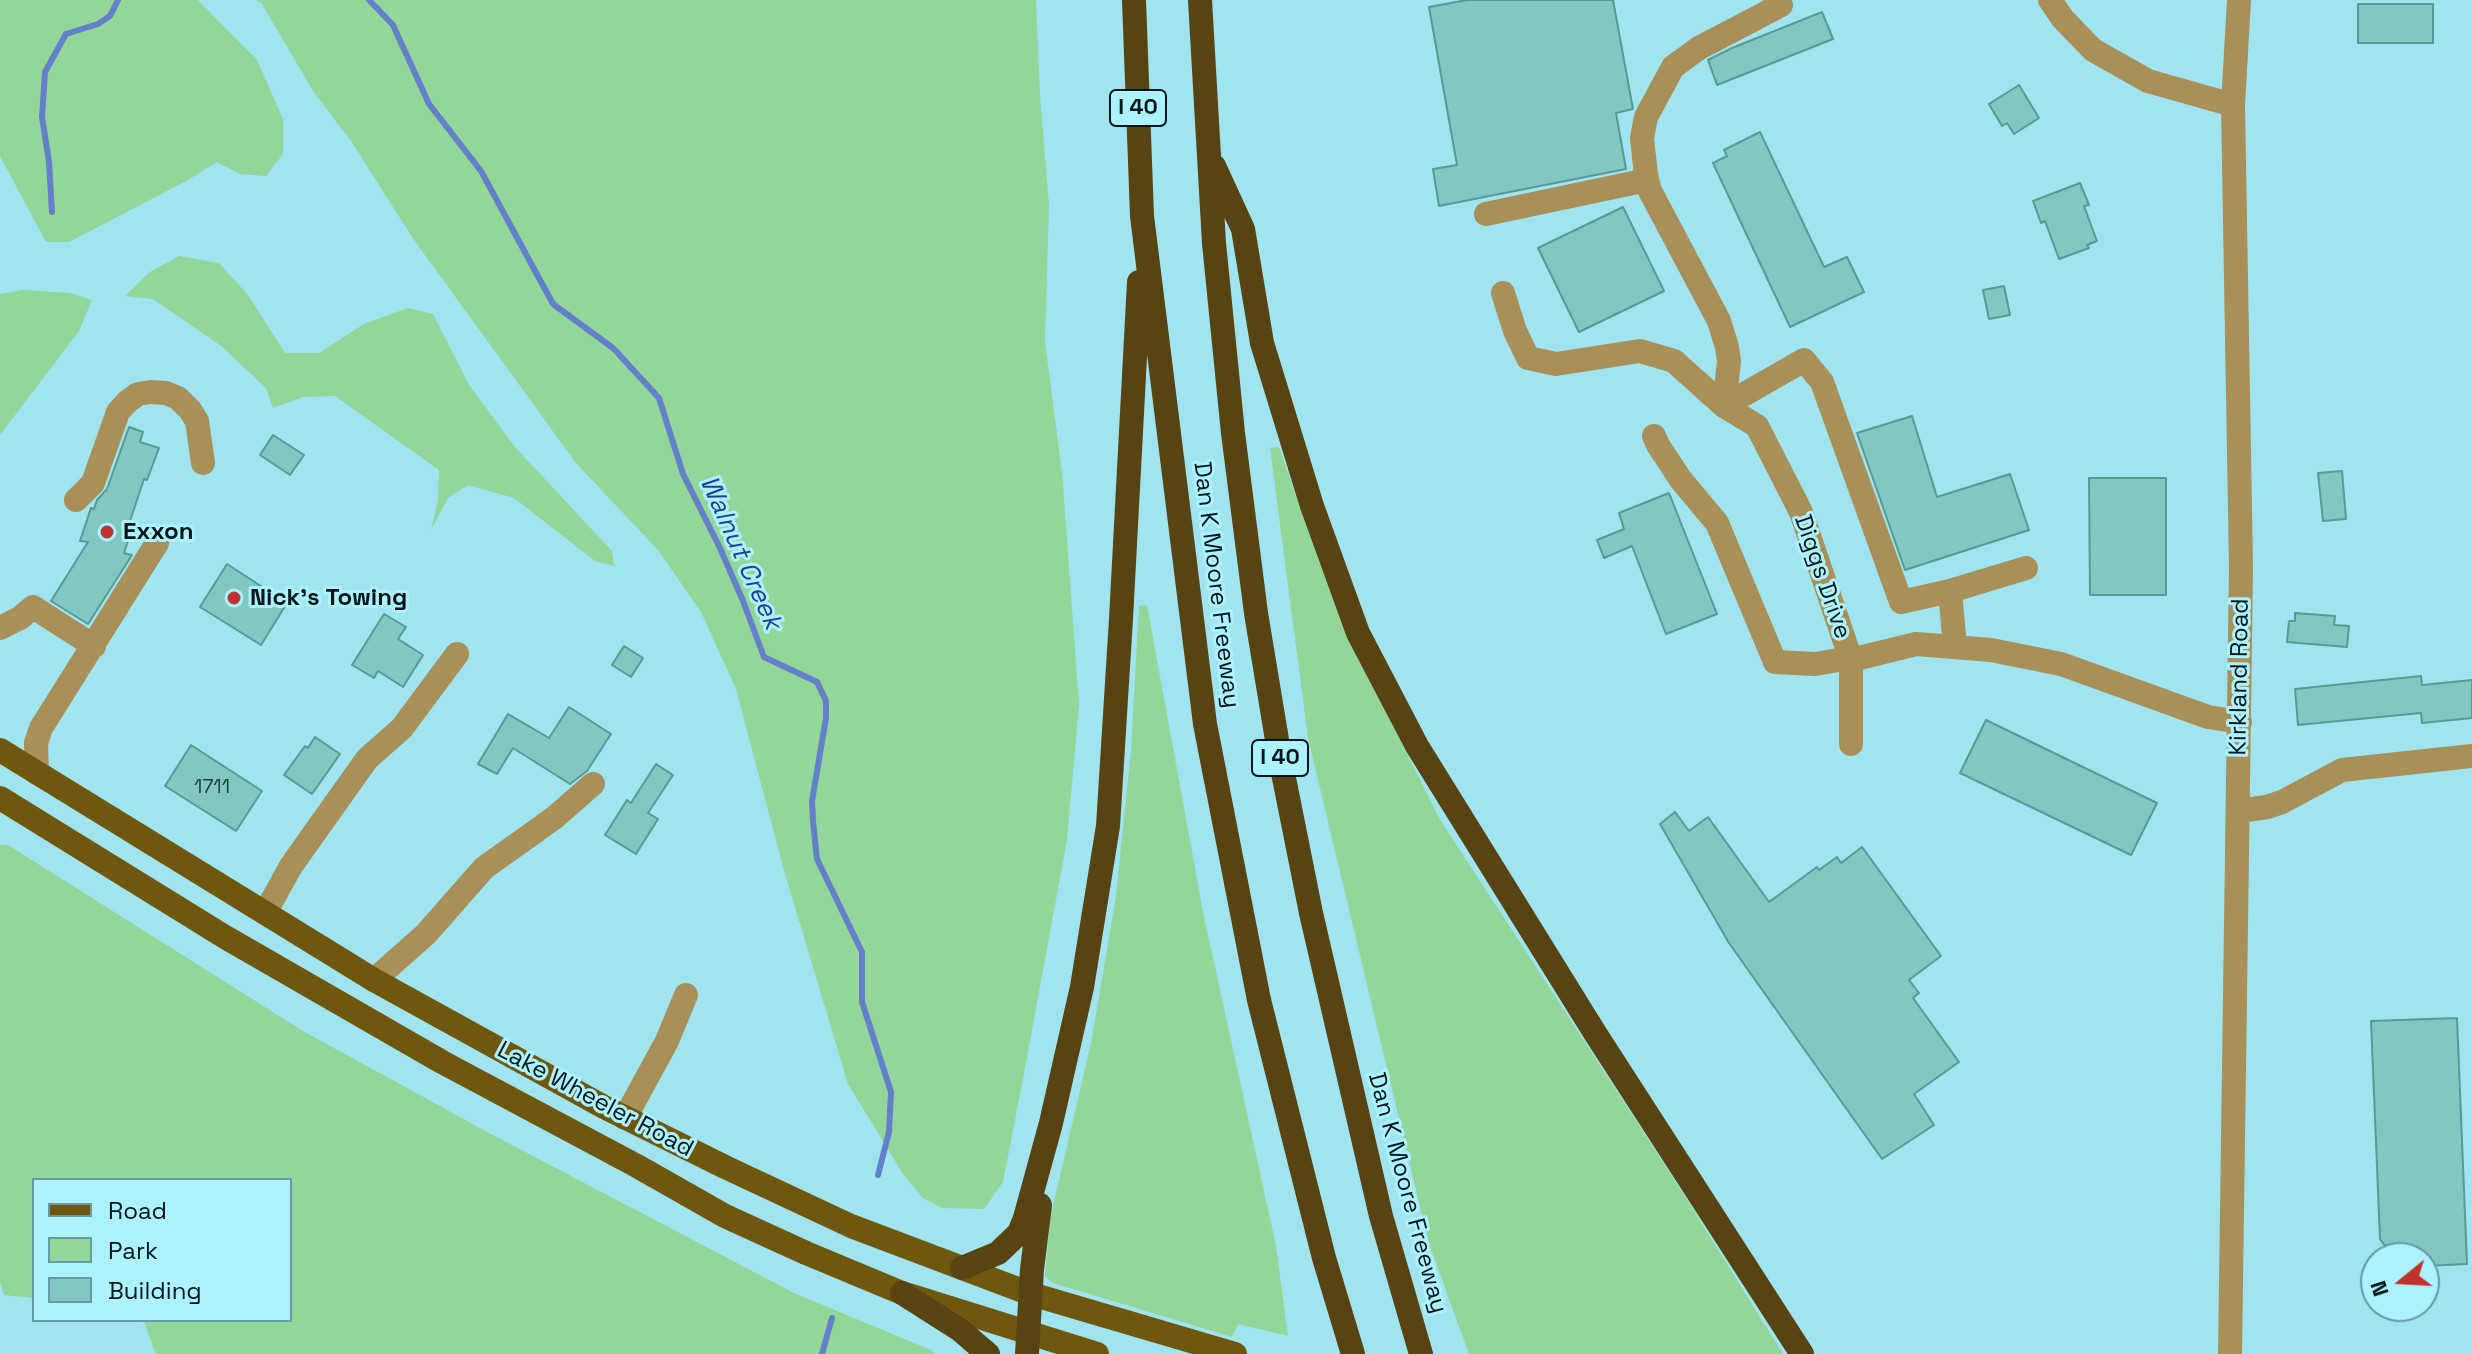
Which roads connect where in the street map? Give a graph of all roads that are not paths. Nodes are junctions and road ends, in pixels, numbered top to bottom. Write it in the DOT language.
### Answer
graph roads {
  1 [pos="1134,0"];
  2 [pos="1200,0"];
  3 [pos="2050,0"];
  4 [pos="2239,0"];
  5 [pos="1781,5"];
  6 [pos="2233,105"];
  7 [pos="1207,150"];
  8 [pos="1647,180"];
  9 [pos="1486,214"];
  10 [pos="1142,216"];
  11 [pos="1503,293"];
  12 [pos="1724,406"];
  13 [pos="1654,436"];
  14 [pos="203,463"];
  15 [pos="76,500"];
  16 [pos="157,543"];
  17 [pos="2026,568"];
  18 [pos="1950,591"];
  19 [pos="0,628"];
  20 [pos="94,646"];
  21 [pos="1955,647"];
  22 [pos="457,654"];
  23 [pos="1850,659"];
  24 [pos="2240,722"];
  25 [pos="1851,744"];
  26 [pos="0,750"];
  27 [pos="2472,756"];
  28 [pos="37,773"];
  29 [pos="593,784"];
  30 [pos="0,798"];
  31 [pos="2239,811"];
  32 [pos="265,913"];
  33 [pos="374,980"];
  34 [pos="686,995"];
  35 [pos="625,1118"];
  36 [pos="1051,1123"];
  37 [pos="962,1268"];
  38 [pos="902,1293"];
  39 [pos="1031,1294"];
  40 [pos="1028,1343"];
  41 [pos="988,1354"];
  42 [pos="1097,1354"];
  43 [pos="1233,1354"];
  44 [pos="1353,1354"];
  45 [pos="1421,1354"];
  46 [pos="1802,1354"];
  47 [pos="2230,1354"];
  1 -- 10 [label="highway, Dan K Moore Freeway / I 40"];
  2 -- 7 [label="highway, Dan K Moore Freeway / I 40"];
  3 -- 6 [label="street"];
  4 -- 6 [label="street, Kirkland Road"];
  5 -- 8 [label="street"];
  6 -- 24 [label="street, Kirkland Road"];
  7 -- 45 [label="highway, Dan K Moore Freeway / I 40"];
  7 -- 46 [label="highway"];
  8 -- 9 [label="street"];
  8 -- 12 [label="street"];
  10 -- 36 [label="highway"];
  10 -- 44 [label="highway, Dan K Moore Freeway / I 40"];
  11 -- 12 [label="street, Diggs Drive"];
  12 -- 18 [label="street"];
  12 -- 23 [label="street, Diggs Drive"];
  13 -- 23 [label="street"];
  14 -- 15 [label="street"];
  16 -- 20 [label="street"];
  17 -- 18 [label="street"];
  18 -- 21 [label="street"];
  19 -- 20 [label="street"];
  20 -- 28 [label="street"];
  21 -- 23 [label="street, Diggs Drive"];
  21 -- 24 [label="street, Diggs Drive"];
  22 -- 32 [label="street"];
  23 -- 25 [label="street"];
  24 -- 31 [label="street, Kirkland Road"];
  26 -- 28 [label="main road, Lake Wheeler Road"];
  27 -- 31 [label="street"];
  28 -- 32 [label="main road, Lake Wheeler Road"];
  29 -- 33 [label="street"];
  30 -- 38 [label="main road, Lake Wheeler Road"];
  31 -- 47 [label="street, Kirkland Road"];
  32 -- 33 [label="main road, Lake Wheeler Road"];
  33 -- 35 [label="main road, Lake Wheeler Road"];
  34 -- 35 [label="street"];
  35 -- 37 [label="main road, Lake Wheeler Road"];
  36 -- 37 [label="highway"];
  36 -- 39 [label="highway"];
  37 -- 39 [label="main road, Lake Wheeler Road"];
  38 -- 40 [label="main road, Lake Wheeler Road"];
  38 -- 41 [label="highway"];
  39 -- 40 [label="highway"];
  39 -- 43 [label="main road, Lake Wheeler Road"];
  40 -- 42 [label="main road, Lake Wheeler Road"];
}
